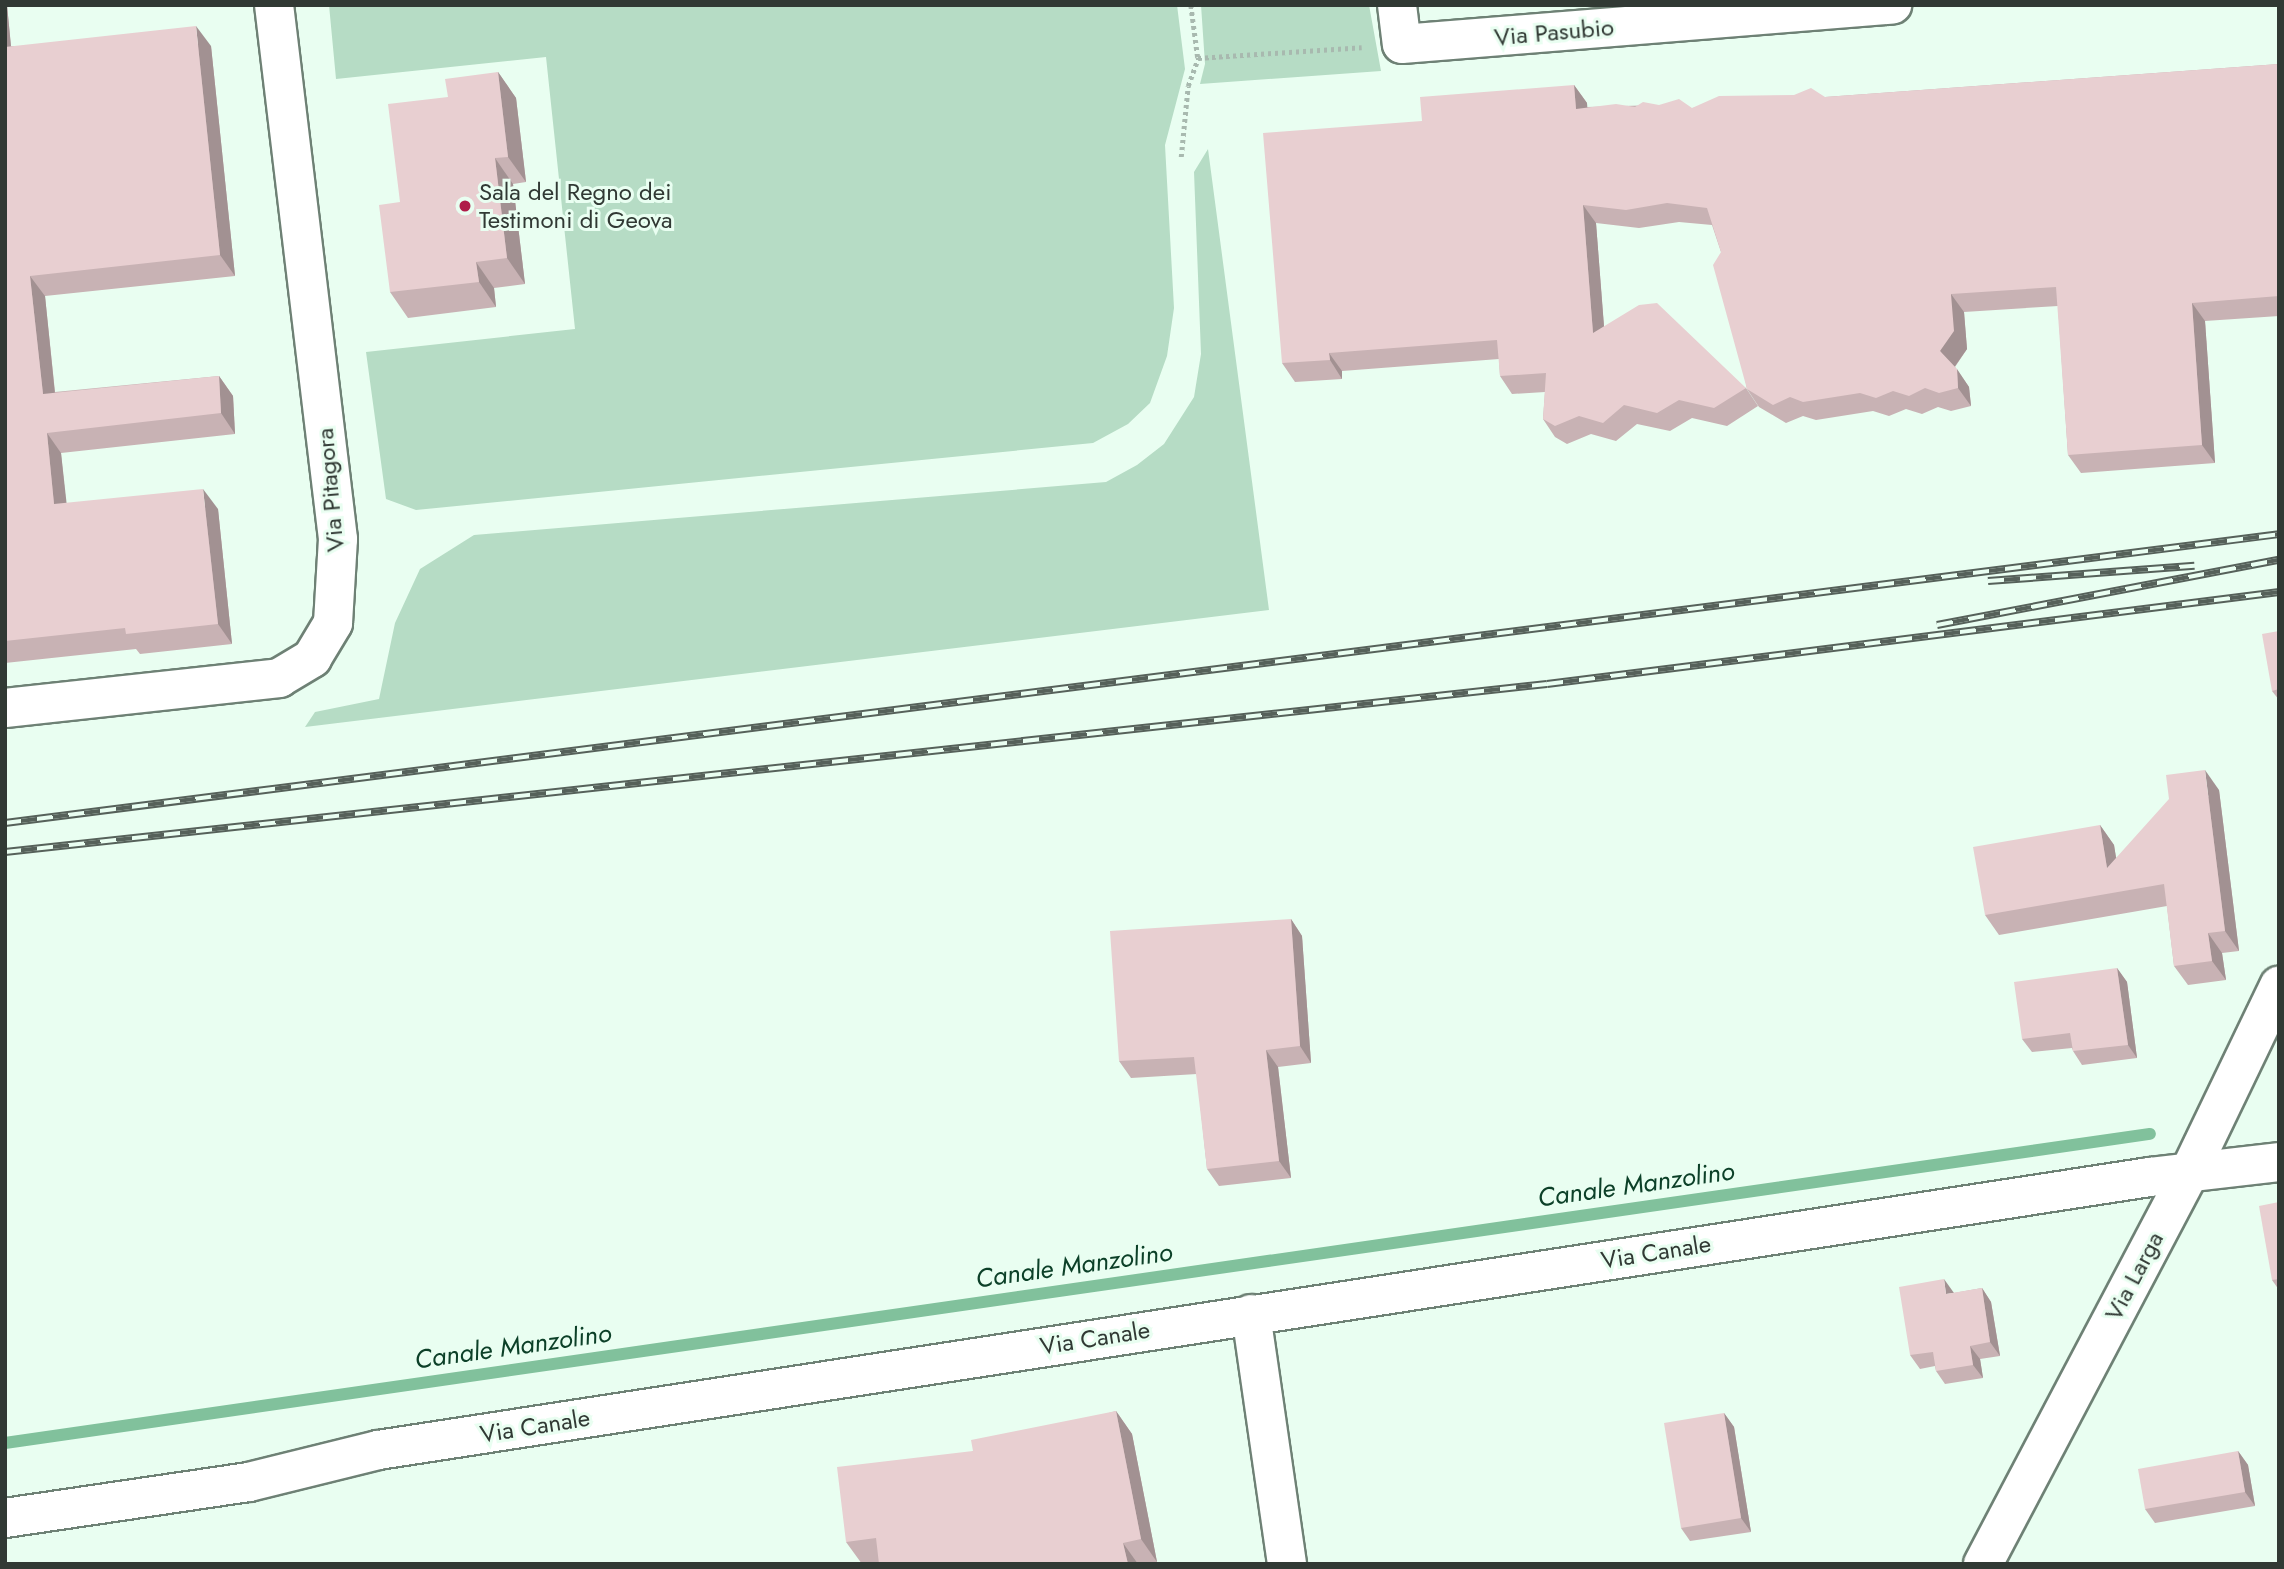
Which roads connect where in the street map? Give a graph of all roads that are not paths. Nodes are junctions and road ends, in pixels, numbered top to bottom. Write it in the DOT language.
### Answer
graph roads {
  1 [pos="274,5"];
  2 [pos="1397,5"];
  3 [pos="1892,5"];
  4 [pos="1786,10"];
  5 [pos="5,708"];
  6 [pos="2279,986"];
  7 [pos="2279,1162"];
  8 [pos="2189,1173"];
  9 [pos="1251,1314"];
  10 [pos="5,1518"];
  11 [pos="1287,1564"];
  12 [pos="1983,1564"];
  1 -- 5 [label="street, Via Pitagora"];
  2 -- 4 [label="street, Via Pasubio"];
  3 -- 4 [label="street, Via Pasubio"];
  6 -- 8 [label="street, Via Larga"];
  7 -- 8 [label="street, Via Canale"];
  8 -- 9 [label="street, Via Canale"];
  8 -- 12 [label="street, Via Larga"];
  9 -- 10 [label="street, Via Canale"];
  9 -- 11 [label="street"];
}
